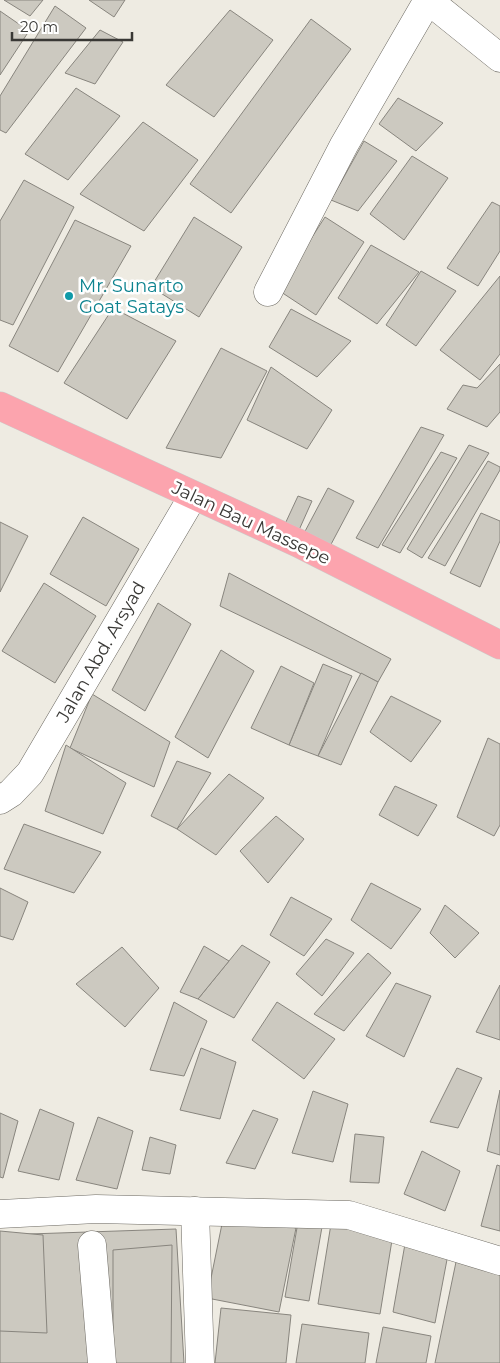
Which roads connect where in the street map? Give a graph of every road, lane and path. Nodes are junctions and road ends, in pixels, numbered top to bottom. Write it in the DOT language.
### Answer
graph roads {
  1 [pos="428,0"];
  2 [pos="500,58"];
  3 [pos="268,292"];
  4 [pos="0,406"];
  5 [pos="193,496"];
  6 [pos="500,645"];
  7 [pos="0,800"];
  8 [pos="195,1210"];
  9 [pos="0,1214"];
  10 [pos="92,1246"];
  11 [pos="500,1261"];
  12 [pos="102,1363"];
  13 [pos="200,1363"];
  1 -- 2 [label="street"];
  1 -- 3 [label="street"];
  4 -- 5 [label="highway, Jalan Bau Massepe"];
  5 -- 6 [label="highway, Jalan Bau Massepe"];
  5 -- 7 [label="street, Jalan Abd. Arsyad"];
  8 -- 9 [label="street"];
  8 -- 11 [label="street"];
  8 -- 13 [label="street"];
  10 -- 12 [label="street"];
}
